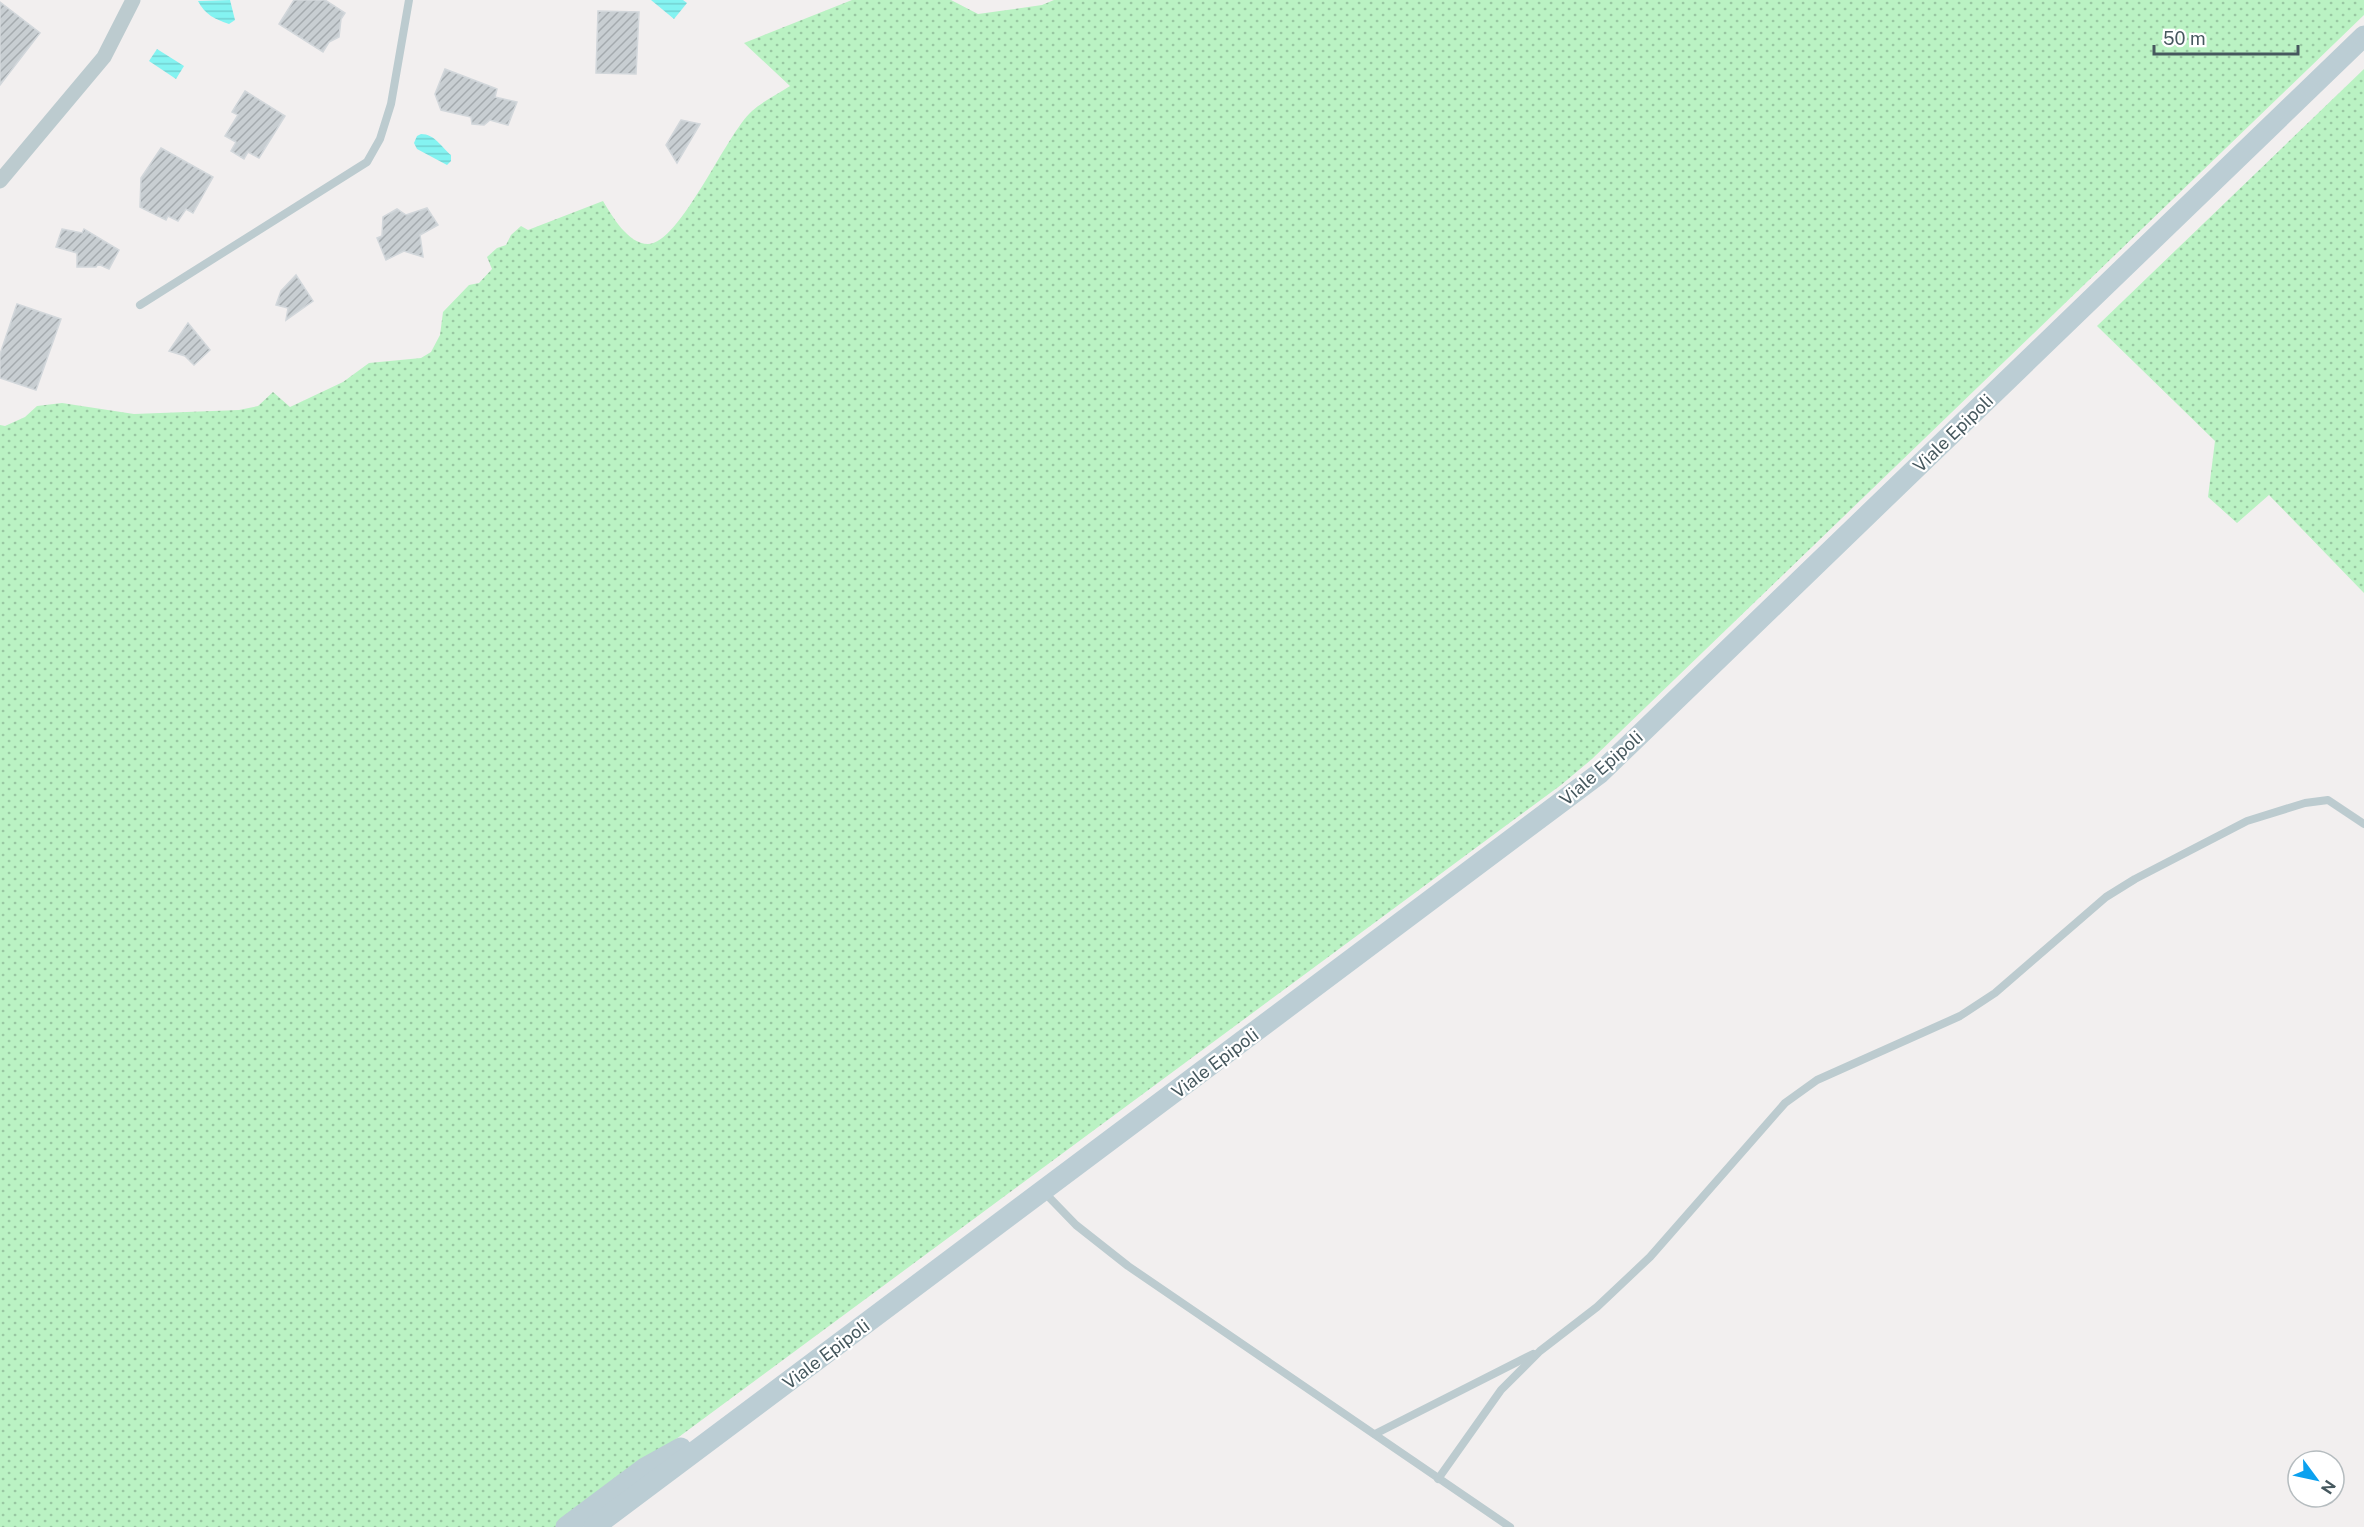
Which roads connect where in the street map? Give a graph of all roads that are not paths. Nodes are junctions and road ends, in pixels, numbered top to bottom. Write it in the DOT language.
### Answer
graph roads {
  1 [pos="133,0"];
  2 [pos="409,0"];
  3 [pos="2364,36"];
  4 [pos="0,181"];
  5 [pos="140,305"];
  6 [pos="2364,824"];
  7 [pos="1044,1192"];
  8 [pos="1540,1351"];
  9 [pos="757,1405"];
  10 [pos="1375,1434"];
  11 [pos="645,1468"];
  12 [pos="1438,1479"];
  13 [pos="566,1527"];
  14 [pos="578,1527"];
  15 [pos="594,1527"];
  16 [pos="1510,1527"];
  1 -- 4 [label="street"];
  2 -- 5 [label="lane"];
  3 -- 7 [label="main road, Viale Epipoli"];
  6 -- 8 [label="lane"];
  7 -- 9 [label="main road, Viale Epipoli"];
  7 -- 10 [label="lane"];
  8 -- 10 [label="lane"];
  8 -- 12 [label="lane"];
  9 -- 11 [label="main road"];
  9 -- 15 [label="main road"];
  10 -- 12 [label="lane"];
  11 -- 13 [label="main road"];
  11 -- 14 [label="lane"];
  12 -- 16 [label="lane"];
}
